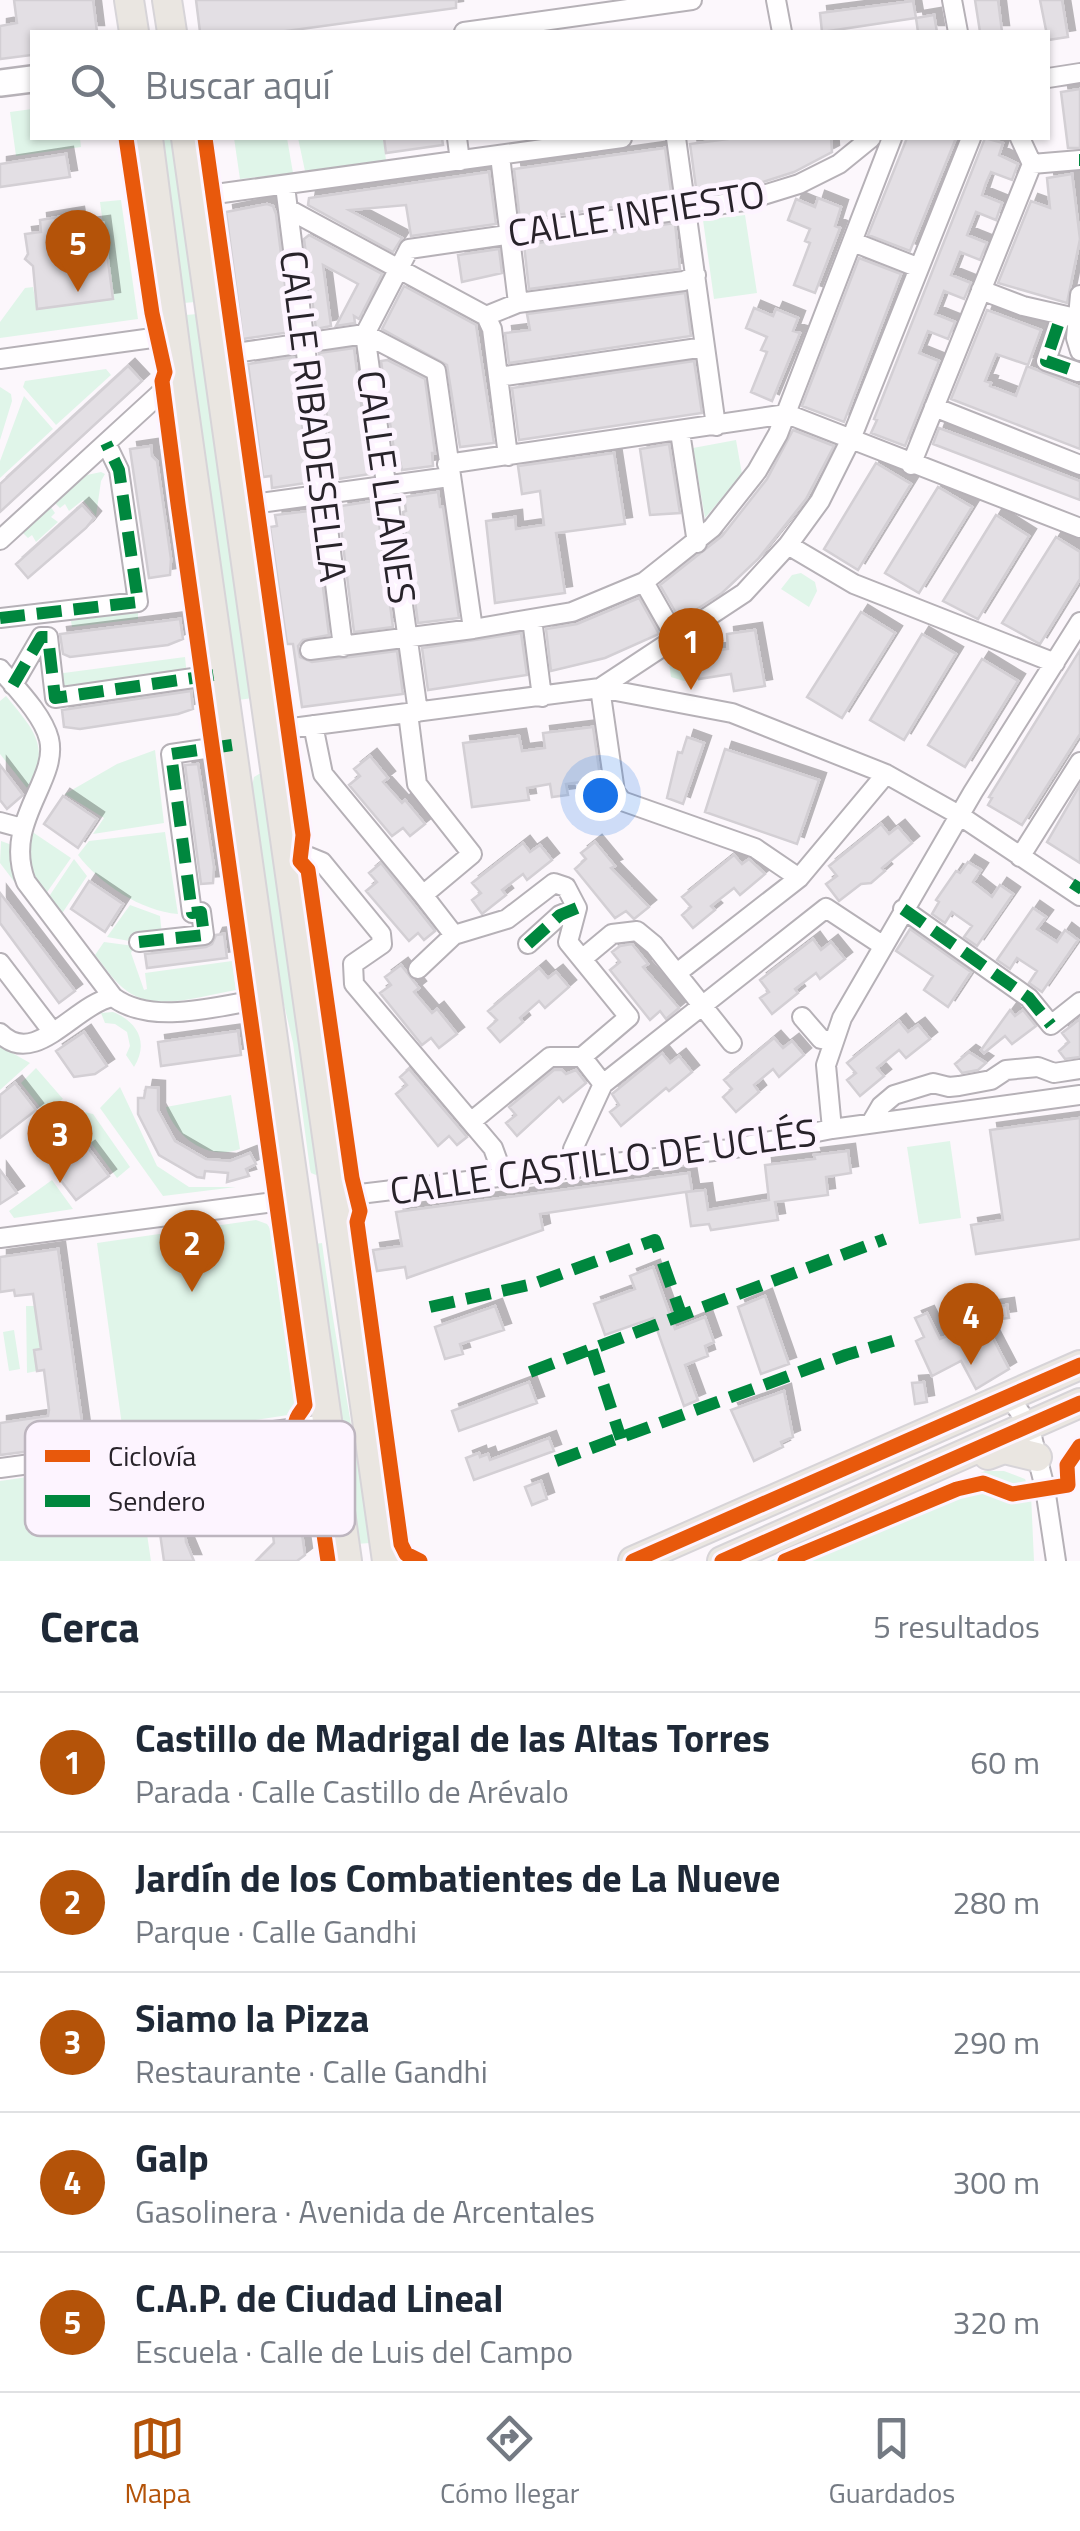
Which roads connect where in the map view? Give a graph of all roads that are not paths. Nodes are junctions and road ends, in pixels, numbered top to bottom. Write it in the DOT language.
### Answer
graph roads {
  1 [pos="129,0"];
  2 [pos="140,0"];
  3 [pos="168,0"];
  4 [pos="692,0"];
  5 [pos="776,0"];
  6 [pos="952,0"];
  7 [pos="618,10"];
  8 [pos="134,30"];
  9 [pos="145,30"];
  10 [pos="172,30"];
  11 [pos="478,30"];
  12 [pos="620,30"];
  13 [pos="782,30"];
  14 [pos="958,30"];
  15 [pos="1080,73"];
  16 [pos="1050,78"];
  17 [pos="30,79"];
  18 [pos="0,84"];
  19 [pos="148,140"];
  20 [pos="186,140"];
  21 [pos="456,140"];
  22 [pos="608,140"];
  23 [pos="676,140"];
  24 [pos="869,140"];
  25 [pos="891,140"];
  26 [pos="970,140"];
  27 [pos="1021,140"];
  28 [pos="500,156"];
  29 [pos="1079,160"];
  30 [pos="460,161"];
  31 [pos="1032,164"];
  32 [pos="1080,170"];
  33 [pos="285,186"];
  34 [pos="194,196"];
  35 [pos="288,209"];
  36 [pos="686,210"];
  37 [pos="510,234"];
  38 [pos="853,242"];
  39 [pos="918,267"];
  40 [pos="398,269"];
  41 [pos="696,275"];
  42 [pos="981,290"];
  43 [pos="1080,295"];
  44 [pos="518,303"];
  45 [pos="486,316"];
  46 [pos="1078,319"];
  47 [pos="1058,325"];
  48 [pos="364,334"];
  49 [pos="174,335"];
  50 [pos="303,342"];
  51 [pos="706,347"];
  52 [pos="1080,351"];
  53 [pos="215,356"];
  54 [pos="0,359"];
  55 [pos="1078,372"];
  56 [pos="179,376"];
  57 [pos="498,378"];
  58 [pos="934,408"];
  59 [pos="787,414"];
  60 [pos="716,426"];
  61 [pos="680,432"];
  62 [pos="851,439"];
  63 [pos="106,443"];
  64 [pos="508,456"];
  65 [pos="912,465"];
  66 [pos="1080,465"];
  67 [pos="448,470"];
  68 [pos="387,486"];
  69 [pos="323,496"];
  70 [pos="238,506"];
  71 [pos="1080,528"];
  72 [pos="0,540"];
  73 [pos="696,543"];
  74 [pos="788,546"];
  75 [pos="644,582"];
  76 [pos="0,618"];
  77 [pos="532,619"];
  78 [pos="1080,622"];
  79 [pos="473,630"];
  80 [pos="408,636"];
  81 [pos="677,640"];
  82 [pos="344,646"];
  83 [pos="310,650"];
  84 [pos="1055,663"];
  85 [pos="0,669"];
  86 [pos="221,674"];
  87 [pos="13,686"];
  88 [pos="600,688"];
  89 [pos="542,697"];
  90 [pos="413,713"];
  91 [pos="313,725"];
  92 [pos="269,731"];
  93 [pos="232,745"];
  94 [pos="1080,762"];
  95 [pos="886,774"];
  96 [pos="236,776"];
  97 [pos="959,815"];
  98 [pos="0,822"];
  99 [pos="22,828"];
  100 [pos="285,847"];
  101 [pos="1020,857"];
  102 [pos="799,878"];
  103 [pos="1078,890"];
  104 [pos="423,895"];
  105 [pos="576,908"];
  106 [pos="902,909"];
  107 [pos="454,935"];
  108 [pos="139,942"];
  109 [pos="882,945"];
  110 [pos="532,948"];
  111 [pos="582,959"];
  112 [pos="0,963"];
  113 [pos="418,969"];
  114 [pos="678,972"];
  115 [pos="267,986"];
  116 [pos="112,997"];
  117 [pos="1080,1002"];
  118 [pos="701,1004"];
  119 [pos="802,1017"];
  120 [pos="52,1031"];
  121 [pos="0,1033"];
  122 [pos="832,1041"];
  123 [pos="732,1042"];
  124 [pos="582,1057"];
  125 [pos="1080,1070"];
  126 [pos="603,1084"];
  127 [pos="1080,1095"];
  128 [pos="472,1121"];
  129 [pos="871,1123"];
  130 [pos="832,1129"];
  131 [pos="574,1170"];
  132 [pos="504,1178"];
  133 [pos="335,1196"];
  134 [pos="297,1199"];
  135 [pos="0,1238"];
  136 [pos="1080,1365"];
  137 [pos="1080,1378"];
  138 [pos="1009,1397"];
  139 [pos="1080,1403"];
  140 [pos="326,1421"];
  141 [pos="1029,1426"];
  142 [pos="370,1435"];
  143 [pos="1037,1457"];
  144 [pos="25,1465"];
  145 [pos="0,1468"];
  146 [pos="916,1475"];
  147 [pos="343,1536"];
  148 [pos="347,1561"];
  149 [pos="387,1561"];
  150 [pos="633,1561"];
  151 [pos="722,1561"];
  152 [pos="1056,1561"];
  1 -- 8 [label="main road"];
  2 -- 9 [label="main road"];
  3 -- 10 [label="main road"];
  4 -- 7 [label="street"];
  5 -- 13 [label="street"];
  6 -- 14 [label="street"];
  7 -- 11 [label="street"];
  7 -- 12 [label="street"];
  15 -- 16 [label="street"];
  17 -- 18 [label="street"];
  19 -- 49 [label="main road"];
  20 -- 34 [label="main road"];
  21 -- 30 [label="street"];
  22 -- 28 [label="street"];
  23 -- 36 [label="street"];
  24 -- 36 [label="street, CALLE INFIESTO"];
  25 -- 38 [label="street"];
  26 -- 39 [label="street"];
  27 -- 31 [label="street"];
  28 -- 30 [label="street"];
  28 -- 37 [label="street"];
  29 -- 31 [label="street"];
  29 -- 32 [label="street"];
  30 -- 33 [label="street"];
  31 -- 42 [label="street"];
  33 -- 34 [label="street"];
  33 -- 35 [label="street, CALLE RIBADESELLA"];
  34 -- 53 [label="main road"];
  35 -- 40 [label="street"];
  35 -- 50 [label="street, CALLE RIBADESELLA"];
  36 -- 37 [label="street, CALLE INFIESTO"];
  36 -- 41 [label="street"];
  37 -- 40 [label="street, CALLE INFIESTO"];
  37 -- 44 [label="street"];
  38 -- 39 [label="street"];
  38 -- 59 [label="street"];
  39 -- 62 [label="street"];
  40 -- 45 [label="street"];
  40 -- 48 [label="street, CALLE LLANES"];
  41 -- 44 [label="street"];
  41 -- 51 [label="street"];
  42 -- 46 [label="street"];
  42 -- 58 [label="street"];
  43 -- 46 [label="street"];
  44 -- 45 [label="street"];
  45 -- 57 [label="street"];
  46 -- 52 [label="street"];
  47 -- 55 [label="street"];
  48 -- 50 [label="street"];
  48 -- 67 [label="street"];
  48 -- 68 [label="street, CALLE LLANES"];
  49 -- 54 [label="street"];
  49 -- 56 [label="main road"];
  50 -- 53 [label="street"];
  50 -- 69 [label="street, CALLE RIBADESELLA"];
  51 -- 57 [label="street"];
  51 -- 60 [label="street"];
  53 -- 70 [label="main road"];
  56 -- 63 [label="street"];
  56 -- 86 [label="main road"];
  57 -- 64 [label="street"];
  58 -- 65 [label="street"];
  58 -- 66 [label="street"];
  59 -- 60 [label="street"];
  59 -- 62 [label="street"];
  59 -- 73 [label="street"];
  60 -- 61 [label="street"];
  61 -- 64 [label="street"];
  61 -- 73 [label="street"];
  62 -- 65 [label="street"];
  62 -- 74 [label="street"];
  63 -- 72 [label="street"];
  63 -- 76 [label="street"];
  64 -- 67 [label="street"];
  65 -- 71 [label="street"];
  67 -- 68 [label="street"];
  67 -- 79 [label="street"];
  68 -- 69 [label="street"];
  68 -- 80 [label="street, CALLE LLANES"];
  69 -- 70 [label="street"];
  69 -- 82 [label="street, CALLE RIBADESELLA"];
  70 -- 92 [label="main road"];
  73 -- 75 [label="street"];
  74 -- 81 [label="street"];
  74 -- 84 [label="street"];
  75 -- 77 [label="street"];
  75 -- 81 [label="street"];
  77 -- 79 [label="street"];
  77 -- 89 [label="street"];
  78 -- 84 [label="street"];
  79 -- 80 [label="street"];
  80 -- 82 [label="street"];
  80 -- 90 [label="street, CALLE LLANES"];
  81 -- 88 [label="street"];
  82 -- 83 [label="street"];
  84 -- 97 [label="street"];
  85 -- 87 [label="street"];
  86 -- 87 [label="street"];
  86 -- 93 [label="main road"];
  87 -- 99 [label="street"];
  88 -- 89 [label="street"];
  88 -- 95 [label="street"];
  88 -- 102 [label="street"];
  89 -- 90 [label="street"];
  90 -- 91 [label="street"];
  90 -- 104 [label="street, CALLE LLANES"];
  91 -- 92 [label="street"];
  91 -- 104 [label="street"];
  92 -- 96 [label="main road"];
  92 -- 100 [label="main road"];
  93 -- 96 [label="main road"];
  93 -- 108 [label="street"];
  94 -- 101 [label="street"];
  95 -- 97 [label="street"];
  95 -- 102 [label="street"];
  96 -- 115 [label="main road"];
  97 -- 101 [label="street"];
  97 -- 106 [label="street"];
  98 -- 99 [label="street"];
  99 -- 116 [label="street"];
  100 -- 128 [label="street"];
  100 -- 133 [label="main road"];
  101 -- 103 [label="street"];
  102 -- 114 [label="street"];
  104 -- 107 [label="street"];
  105 -- 107 [label="street"];
  105 -- 110 [label="street"];
  105 -- 111 [label="street"];
  106 -- 109 [label="street"];
  106 -- 117 [label="street"];
  107 -- 113 [label="street"];
  109 -- 118 [label="street"];
  109 -- 122 [label="street"];
  111 -- 114 [label="street"];
  111 -- 124 [label="street"];
  112 -- 120 [label="street"];
  114 -- 118 [label="street"];
  115 -- 116 [label="street"];
  115 -- 133 [label="main road"];
  115 -- 134 [label="main road"];
  116 -- 120 [label="street"];
  118 -- 123 [label="street"];
  118 -- 126 [label="street"];
  119 -- 122 [label="street"];
  120 -- 121 [label="street"];
  122 -- 130 [label="street"];
  124 -- 126 [label="street"];
  124 -- 128 [label="street"];
  125 -- 129 [label="street, CALLE CASTILLO DE UCLÉS"];
  126 -- 131 [label="street"];
  127 -- 129 [label="street, CALLE CASTILLO DE UCLÉS"];
  128 -- 132 [label="street"];
  129 -- 130 [label="street, CALLE CASTILLO DE UCLÉS"];
  130 -- 131 [label="street, CALLE CASTILLO DE UCLÉS"];
  131 -- 132 [label="street, CALLE CASTILLO DE UCLÉS"];
  132 -- 133 [label="street, CALLE CASTILLO DE UCLÉS"];
  133 -- 134 [label="main road"];
  133 -- 142 [label="main road"];
  134 -- 135 [label="street"];
  134 -- 140 [label="main road"];
  134 -- 142 [label="main road"];
  136 -- 138 [label="main road"];
  137 -- 141 [label="main road"];
  138 -- 141 [label="street"];
  138 -- 150 [label="main road"];
  139 -- 141 [label="main road"];
  141 -- 143 [label="street"];
  141 -- 146 [label="main road"];
  142 -- 149 [label="main road"];
  143 -- 146 [label="main road"];
  143 -- 152 [label="street"];
  144 -- 145 [label="street"];
  146 -- 151 [label="main road"];
  147 -- 148 [label="main road"];
}
